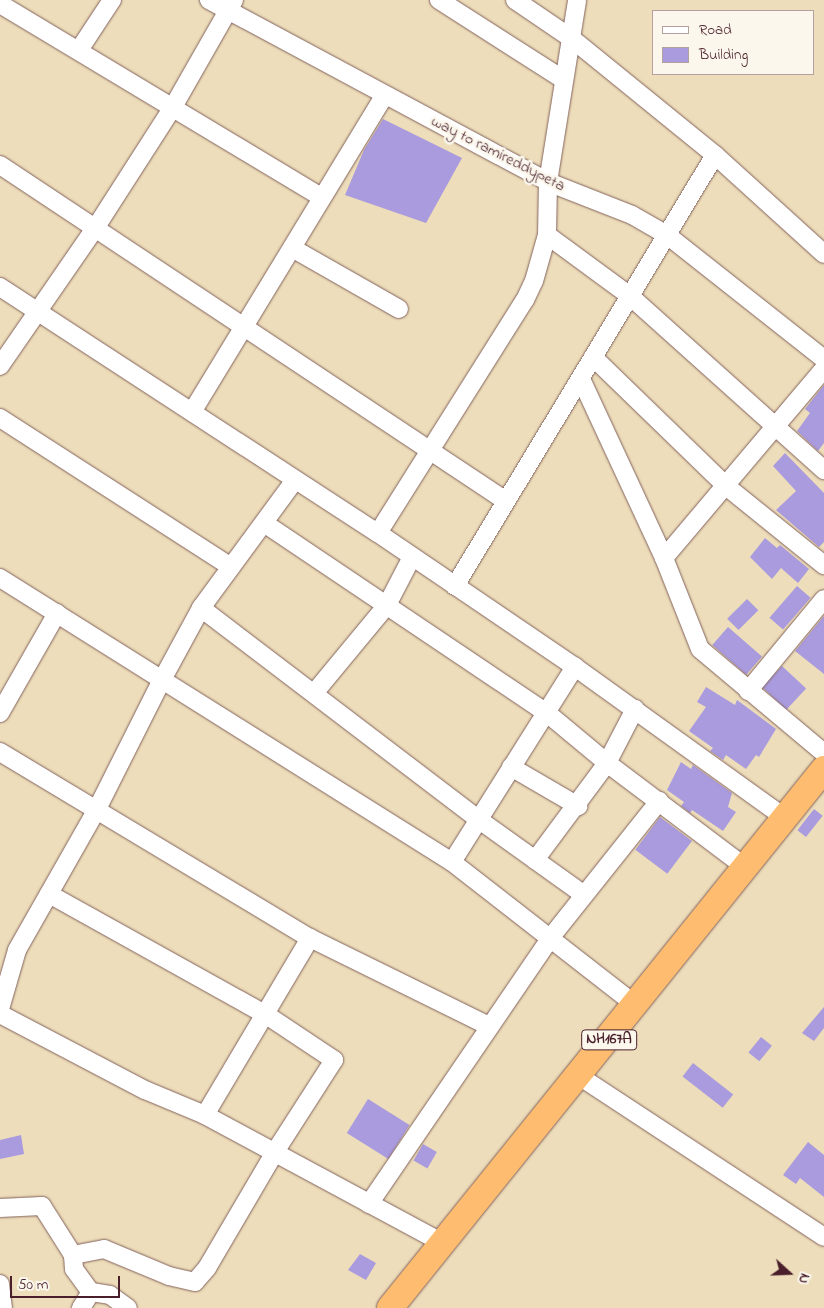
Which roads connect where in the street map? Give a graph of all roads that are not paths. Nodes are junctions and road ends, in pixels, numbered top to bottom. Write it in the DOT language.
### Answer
graph roads {
  1 [pos="112,0"];
  2 [pos="209,0"];
  3 [pos="439,0"];
  4 [pos="515,0"];
  5 [pos="577,0"];
  6 [pos="0,4"];
  7 [pos="231,5"];
  8 [pos="571,38"];
  9 [pos="79,50"];
  10 [pos="564,80"];
  11 [pos="385,95"];
  12 [pos="173,108"];
  13 [pos="715,155"];
  14 [pos="0,165"];
  15 [pos="548,182"];
  16 [pos="322,197"];
  17 [pos="96,228"];
  18 [pos="547,235"];
  19 [pos="668,235"];
  20 [pos="292,248"];
  21 [pos="824,254"];
  22 [pos="0,287"];
  23 [pos="630,296"];
  24 [pos="399,309"];
  25 [pos="36,310"];
  26 [pos="244,326"];
  27 [pos="593,357"];
  28 [pos="824,359"];
  29 [pos="0,366"];
  30 [pos="824,369"];
  31 [pos="580,379"];
  32 [pos="192,412"];
  33 [pos="0,418"];
  34 [pos="777,425"];
  35 [pos="430,450"];
  36 [pos="824,470"];
  37 [pos="296,480"];
  38 [pos="726,486"];
  39 [pos="506,501"];
  40 [pos="264,523"];
  41 [pos="378,533"];
  42 [pos="412,557"];
  43 [pos="664,558"];
  44 [pos="824,565"];
  45 [pos="231,567"];
  46 [pos="0,578"];
  47 [pos="455,586"];
  48 [pos="824,599"];
  49 [pos="387,605"];
  50 [pos="201,608"];
  51 [pos="57,613"];
  52 [pos="575,667"];
  53 [pos="162,678"];
  54 [pos="748,691"];
  55 [pos="315,692"];
  56 [pos="635,709"];
  57 [pos="0,713"];
  58 [pos="547,713"];
  59 [pos="0,752"];
  60 [pos="824,753"];
  61 [pos="607,763"];
  62 [pos="511,767"];
  63 [pos="824,769"];
  64 [pos="659,801"];
  65 [pos="578,806"];
  66 [pos="96,812"];
  67 [pos="784,818"];
  68 [pos="478,819"];
  69 [pos="535,860"];
  70 [pos="452,862"];
  71 [pos="745,867"];
  72 [pos="49,894"];
  73 [pos="584,895"];
  74 [pos="551,937"];
  75 [pos="310,938"];
  76 [pos="636,1005"];
  77 [pos="0,1009"];
  78 [pos="0,1014"];
  79 [pos="265,1014"];
  80 [pos="489,1026"];
  81 [pos="579,1076"];
  82 [pos="205,1115"];
  83 [pos="274,1152"];
  84 [pos="369,1204"];
  85 [pos="0,1208"];
  86 [pos="824,1237"];
  87 [pos="444,1243"];
  88 [pos="72,1255"];
  89 [pos="0,1284"];
  90 [pos="91,1292"];
  91 [pos="3,1308"];
  92 [pos="81,1308"];
  93 [pos="128,1308"];
  94 [pos="390,1308"];
  1 -- 9 [label="street"];
  2 -- 7 [label="street, way to ramireddypeta"];
  3 -- 10 [label="street"];
  4 -- 8 [label="street"];
  5 -- 8 [label="street"];
  6 -- 9 [label="street"];
  7 -- 11 [label="street, way to ramireddypeta"];
  7 -- 12 [label="street"];
  8 -- 10 [label="street"];
  8 -- 13 [label="street"];
  9 -- 12 [label="street"];
  10 -- 15 [label="street"];
  11 -- 15 [label="street, way to ramireddypeta"];
  11 -- 16 [label="street"];
  12 -- 16 [label="street"];
  12 -- 17 [label="street"];
  13 -- 19 [label="street"];
  13 -- 21 [label="street"];
  14 -- 17 [label="street"];
  15 -- 18 [label="street"];
  15 -- 19 [label="street, way to ramireddypeta"];
  16 -- 20 [label="street"];
  17 -- 25 [label="street"];
  17 -- 26 [label="street"];
  18 -- 23 [label="street"];
  18 -- 35 [label="street"];
  19 -- 23 [label="street"];
  19 -- 28 [label="street, way to ramireddypeta"];
  20 -- 24 [label="street"];
  20 -- 26 [label="street"];
  22 -- 25 [label="street"];
  23 -- 27 [label="street"];
  23 -- 34 [label="street"];
  25 -- 29 [label="street"];
  25 -- 32 [label="street"];
  26 -- 32 [label="street"];
  26 -- 35 [label="street"];
  27 -- 31 [label="street"];
  27 -- 38 [label="street"];
  30 -- 34 [label="street"];
  31 -- 39 [label="street"];
  31 -- 43 [label="street"];
  32 -- 37 [label="street"];
  33 -- 45 [label="street"];
  34 -- 36 [label="street"];
  34 -- 38 [label="street"];
  35 -- 39 [label="street"];
  35 -- 41 [label="street"];
  37 -- 40 [label="street"];
  37 -- 41 [label="street"];
  38 -- 43 [label="street"];
  38 -- 44 [label="street"];
  39 -- 47 [label="street"];
  40 -- 45 [label="street"];
  40 -- 49 [label="street"];
  41 -- 42 [label="street"];
  42 -- 47 [label="street"];
  42 -- 49 [label="street"];
  43 -- 54 [label="street"];
  45 -- 50 [label="street"];
  46 -- 51 [label="street"];
  47 -- 52 [label="street"];
  48 -- 54 [label="street"];
  49 -- 55 [label="street"];
  49 -- 58 [label="street"];
  50 -- 53 [label="street"];
  50 -- 55 [label="street"];
  51 -- 53 [label="street"];
  51 -- 57 [label="street"];
  52 -- 56 [label="street"];
  52 -- 58 [label="street"];
  53 -- 66 [label="street"];
  53 -- 70 [label="street"];
  54 -- 60 [label="street"];
  55 -- 68 [label="street"];
  56 -- 61 [label="street"];
  56 -- 67 [label="street"];
  58 -- 61 [label="street"];
  58 -- 62 [label="street"];
  59 -- 66 [label="street"];
  61 -- 64 [label="street"];
  61 -- 65 [label="street"];
  62 -- 65 [label="street"];
  62 -- 68 [label="street"];
  63 -- 67 [label="highway, NH167A"];
  64 -- 71 [label="street"];
  64 -- 73 [label="street"];
  65 -- 69 [label="street"];
  66 -- 72 [label="street"];
  66 -- 75 [label="street"];
  67 -- 71 [label="highway, NH167A"];
  68 -- 69 [label="street"];
  68 -- 70 [label="street"];
  69 -- 73 [label="street"];
  70 -- 74 [label="street"];
  71 -- 76 [label="highway, NH167A"];
  72 -- 77 [label="street"];
  72 -- 79 [label="street"];
  73 -- 74 [label="street"];
  74 -- 76 [label="street"];
  74 -- 80 [label="street"];
  75 -- 79 [label="street"];
  75 -- 80 [label="street"];
  76 -- 81 [label="highway, NH167A"];
  78 -- 82 [label="street"];
  79 -- 82 [label="street"];
  79 -- 83 [label="street"];
  80 -- 84 [label="street"];
  81 -- 86 [label="street"];
  81 -- 87 [label="highway, NH167A"];
  82 -- 83 [label="street"];
  83 -- 84 [label="street"];
  83 -- 88 [label="street"];
  84 -- 87 [label="street"];
  85 -- 88 [label="street"];
  87 -- 94 [label="highway, NH167A"];
  88 -- 90 [label="street"];
  89 -- 91 [label="street"];
  90 -- 92 [label="street"];
  90 -- 93 [label="street"];
}
